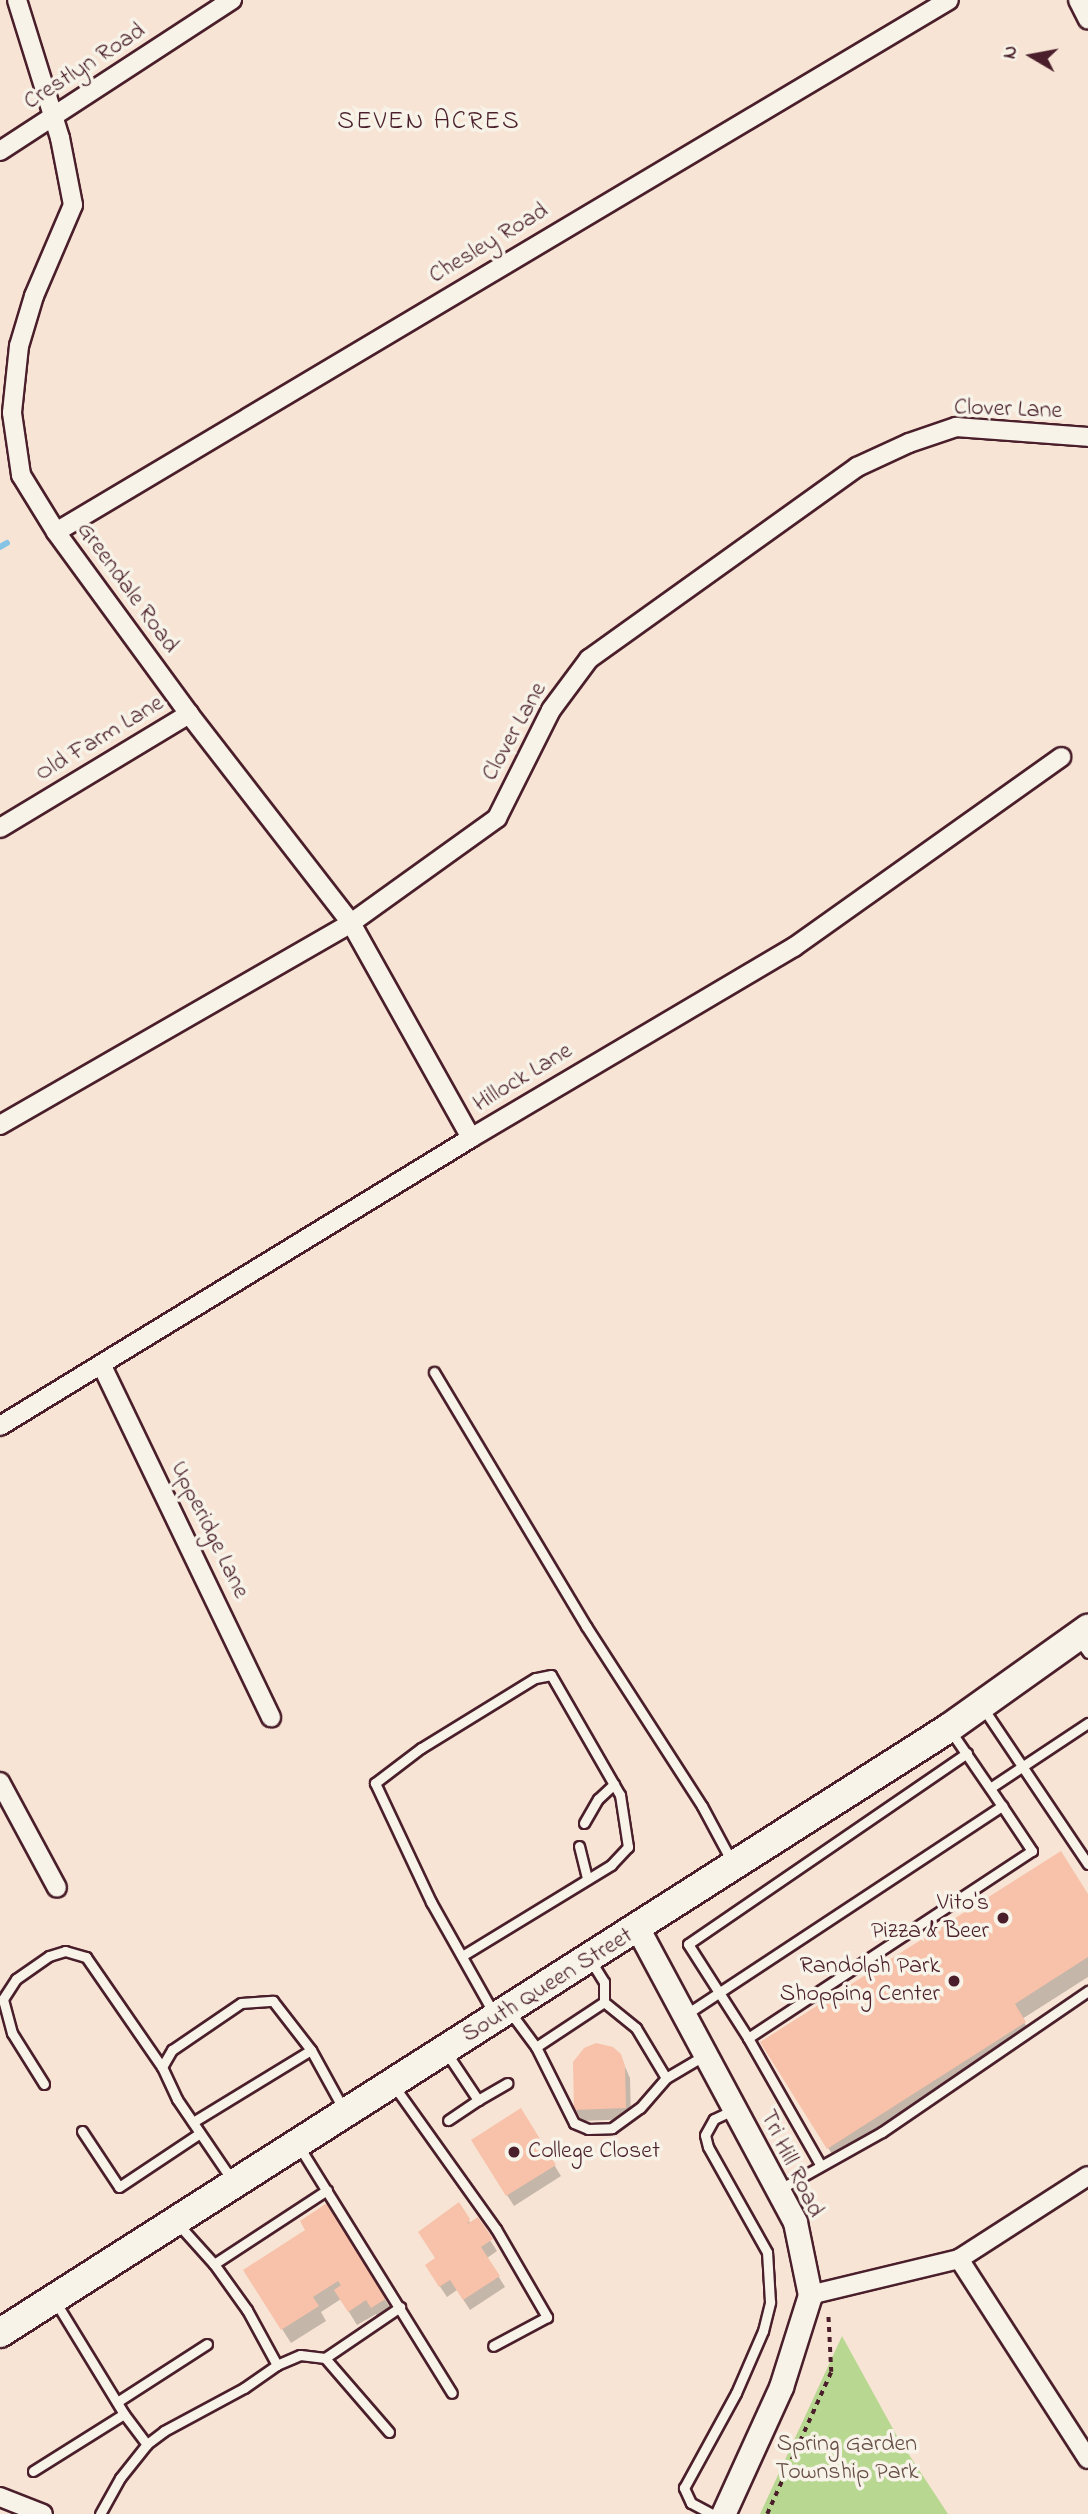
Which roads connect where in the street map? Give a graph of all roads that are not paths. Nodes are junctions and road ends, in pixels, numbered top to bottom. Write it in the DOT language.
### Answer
graph roads {
  1 [pos="18,0"];
  2 [pos="232,0"];
  3 [pos="949,0"];
  4 [pos="1077,0"];
  5 [pos="1088,20"];
  6 [pos="53,118"];
  7 [pos="0,150"];
  8 [pos="1088,438"];
  9 [pos="56,532"];
  10 [pos="189,714"];
  11 [pos="1061,757"];
  12 [pos="0,828"];
  13 [pos="351,923"];
  14 [pos="0,1125"];
  15 [pos="471,1138"];
  16 [pos="102,1366"];
  17 [pos="434,1372"];
  18 [pos="0,1426"];
  19 [pos="1084,1640"];
  20 [pos="982,1707"];
  21 [pos="271,1717"];
  22 [pos="1088,1723"];
  23 [pos="949,1728"];
  24 [pos="967,1753"];
  25 [pos="1022,1767"];
  26 [pos="0,1782"];
  27 [pos="614,1784"];
  28 [pos="990,1788"];
  29 [pos="1002,1805"];
  30 [pos="584,1823"];
  31 [pos="579,1846"];
  32 [pos="1088,1864"];
  33 [pos="734,1866"];
  34 [pos="587,1879"];
  35 [pos="57,1888"];
  36 [pos="638,1929"];
  37 [pos="462,1956"];
  38 [pos="590,1960"];
  39 [pos="719,1992"];
  40 [pos="1088,1992"];
  41 [pos="604,2002"];
  42 [pos="503,2014"];
  43 [pos="685,2015"];
  44 [pos="748,2038"];
  45 [pos="536,2048"];
  46 [pos="311,2050"];
  47 [pos="445,2051"];
  48 [pos="707,2054"];
  49 [pos="162,2067"];
  50 [pos="666,2078"];
  51 [pos="508,2082"];
  52 [pos="44,2084"];
  53 [pos="393,2085"];
  54 [pos="478,2100"];
  55 [pos="736,2109"];
  56 [pos="346,2113"];
  57 [pos="449,2120"];
  58 [pos="193,2122"];
  59 [pos="82,2131"];
  60 [pos="200,2133"];
  61 [pos="298,2144"];
  62 [pos="821,2164"];
  63 [pos="1088,2176"];
  64 [pos="235,2184"];
  65 [pos="327,2190"];
  66 [pos="779,2190"];
  67 [pos="176,2222"];
  68 [pos="959,2259"];
  69 [pos="214,2264"];
  70 [pos="818,2294"];
  71 [pos="53,2299"];
  72 [pos="400,2308"];
  73 [pos="0,2333"];
  74 [pos="207,2344"];
  75 [pos="493,2346"];
  76 [pos="325,2358"];
  77 [pos="277,2365"];
  78 [pos="452,2393"];
  79 [pos="117,2402"];
  80 [pos="124,2414"];
  81 [pos="389,2432"];
  82 [pos="147,2444"];
  83 [pos="1088,2459"];
  84 [pos="33,2471"];
  85 [pos="0,2497"];
  86 [pos="43,2514"];
  87 [pos="100,2514"];
  88 [pos="712,2514"];
  89 [pos="723,2514"];
  1 -- 6 [label="street, Greendale Road"];
  2 -- 6 [label="street, Crestlyn Road"];
  3 -- 9 [label="street, Chesley Road"];
  4 -- 5 [label="street"];
  6 -- 7 [label="street, Crestlyn Road"];
  6 -- 9 [label="street, Greendale Road"];
  8 -- 13 [label="street, Clover Lane"];
  9 -- 10 [label="street, Greendale Road"];
  10 -- 12 [label="street, Old Farm Lane"];
  10 -- 13 [label="street, Greendale Road"];
  11 -- 15 [label="street, Hillock Lane"];
  13 -- 14 [label="street, Clover Lane"];
  13 -- 15 [label="street, Greendale Road"];
  15 -- 16 [label="street, Hillock Lane"];
  16 -- 18 [label="street, Hillock Lane"];
  16 -- 21 [label="street, Upperidge Lane"];
  17 -- 33 [label="lane"];
  19 -- 20 [label="main road, South Queen Street"];
  20 -- 23 [label="main road, South Queen Street"];
  20 -- 25 [label="lane"];
  22 -- 25 [label="lane"];
  23 -- 24 [label="lane"];
  23 -- 33 [label="main road, South Queen Street"];
  24 -- 28 [label="lane"];
  24 -- 39 [label="lane"];
  25 -- 28 [label="lane"];
  25 -- 32 [label="lane"];
  26 -- 35 [label="street"];
  27 -- 30 [label="lane"];
  27 -- 34 [label="lane"];
  27 -- 37 [label="lane"];
  28 -- 29 [label="lane"];
  29 -- 39 [label="lane"];
  29 -- 44 [label="lane"];
  31 -- 34 [label="lane"];
  33 -- 36 [label="main road, South Queen Street"];
  34 -- 37 [label="lane"];
  36 -- 38 [label="main road, South Queen Street"];
  36 -- 43 [label="street, Tri Hill Road"];
  37 -- 42 [label="lane"];
  38 -- 41 [label="lane"];
  38 -- 42 [label="main road, South Queen Street"];
  39 -- 43 [label="lane"];
  39 -- 44 [label="lane"];
  40 -- 62 [label="lane"];
  41 -- 45 [label="lane"];
  41 -- 50 [label="lane"];
  42 -- 45 [label="lane"];
  42 -- 47 [label="main road, South Queen Street"];
  43 -- 48 [label="street, Tri Hill Road"];
  44 -- 62 [label="lane"];
  45 -- 50 [label="lane"];
  46 -- 49 [label="lane"];
  46 -- 56 [label="lane"];
  46 -- 58 [label="lane"];
  47 -- 53 [label="main road, South Queen Street"];
  47 -- 54 [label="lane"];
  48 -- 50 [label="lane"];
  48 -- 55 [label="street, Tri Hill Road"];
  49 -- 52 [label="lane"];
  49 -- 58 [label="lane"];
  51 -- 54 [label="lane"];
  53 -- 56 [label="main road, South Queen Street"];
  53 -- 75 [label="lane"];
  54 -- 57 [label="lane"];
  55 -- 66 [label="street, Tri Hill Road"];
  55 -- 88 [label="lane"];
  56 -- 61 [label="main road, South Queen Street"];
  58 -- 60 [label="lane"];
  59 -- 60 [label="lane"];
  60 -- 64 [label="lane"];
  61 -- 64 [label="main road, South Queen Street"];
  61 -- 65 [label="lane"];
  62 -- 66 [label="lane"];
  63 -- 68 [label="street"];
  64 -- 67 [label="main road, South Queen Street"];
  65 -- 69 [label="lane"];
  65 -- 72 [label="lane"];
  66 -- 70 [label="street, Tri Hill Road"];
  67 -- 69 [label="lane"];
  67 -- 71 [label="main road, South Queen Street"];
  68 -- 70 [label="street"];
  68 -- 83 [label="street"];
  69 -- 77 [label="lane"];
  70 -- 89 [label="street, Tri Hill Road"];
  71 -- 73 [label="main road, South Queen Street"];
  71 -- 79 [label="lane"];
  72 -- 76 [label="lane"];
  72 -- 78 [label="lane"];
  74 -- 79 [label="lane"];
  76 -- 77 [label="lane"];
  76 -- 81 [label="lane"];
  77 -- 82 [label="lane"];
  79 -- 80 [label="lane"];
  80 -- 82 [label="lane"];
  80 -- 84 [label="lane"];
  82 -- 87 [label="lane"];
  85 -- 86 [label="street"];
}
